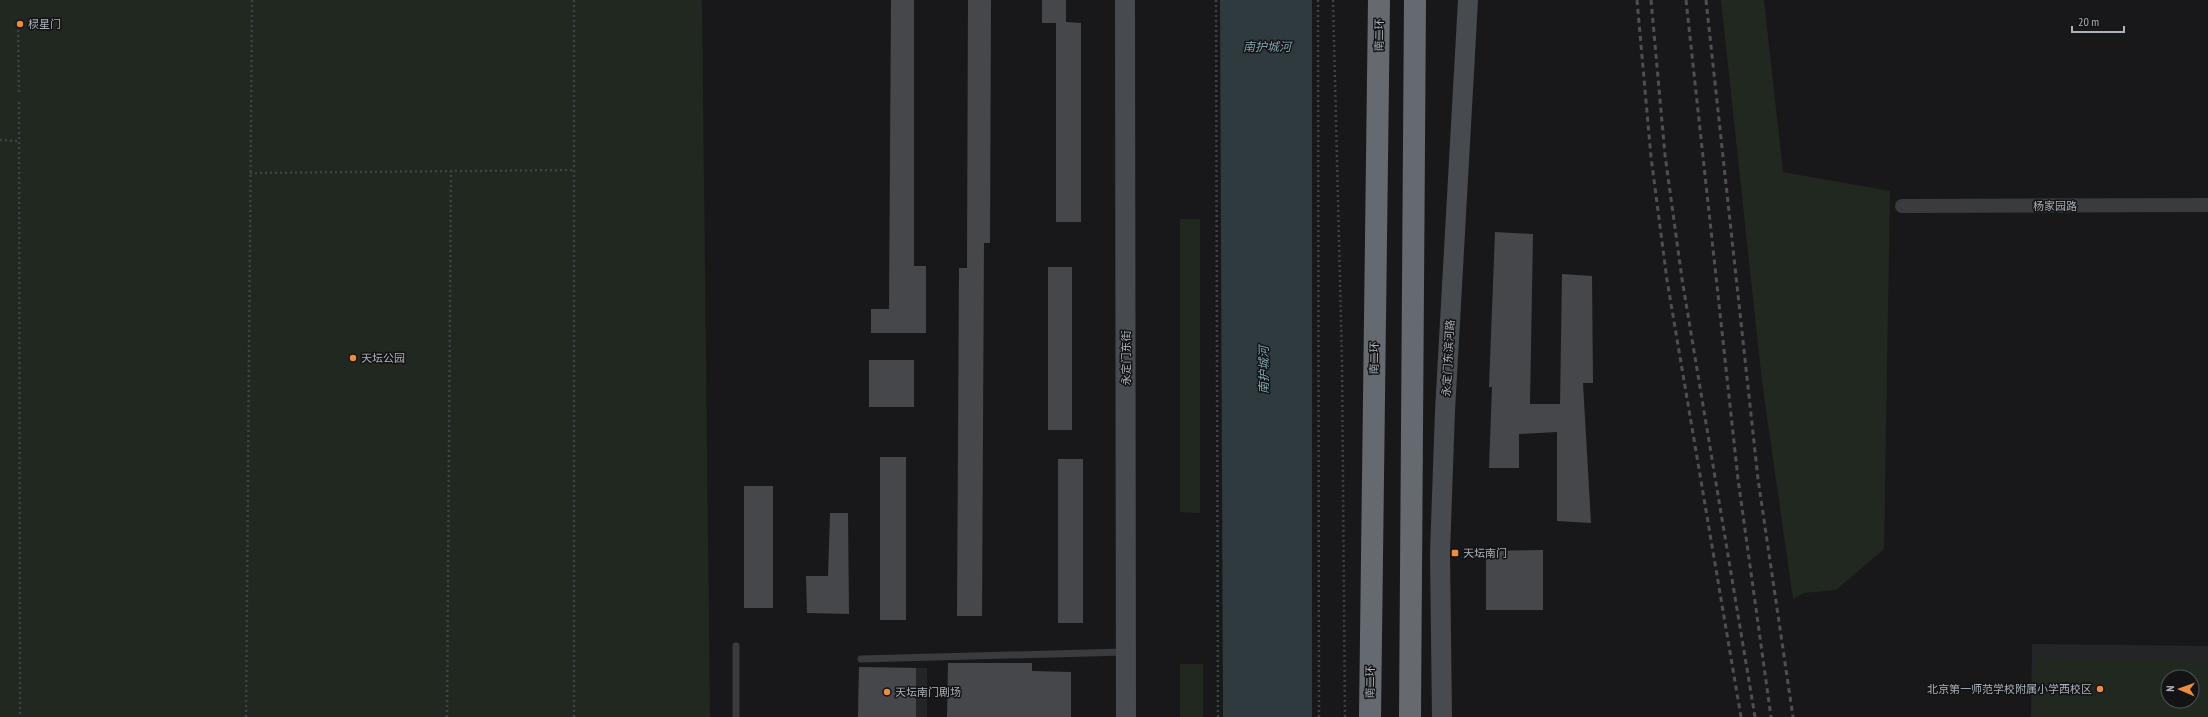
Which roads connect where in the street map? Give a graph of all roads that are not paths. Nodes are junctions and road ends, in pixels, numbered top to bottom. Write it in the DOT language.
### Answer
graph roads {
  1 [pos="1126,0"];
  2 [pos="1379,0"];
  3 [pos="1415,0"];
  4 [pos="1468,0"];
  5 [pos="2208,205"];
  6 [pos="1902,206"];
  7 [pos="736,646"];
  8 [pos="1126,652"];
  9 [pos="861,659"];
  10 [pos="736,717"];
  11 [pos="1126,717"];
  12 [pos="1370,717"];
  13 [pos="1410,717"];
  14 [pos="1442,717"];
  1 -- 8 [label="street, 永定门东街"];
  2 -- 12 [label="highway, 南二环"];
  3 -- 13 [label="highway"];
  4 -- 14 [label="street, 永定门东滨河路"];
  5 -- 6 [label="street, 杨家园路"];
  7 -- 10 [label="lane"];
  8 -- 9 [label="lane"];
  8 -- 11 [label="street, 永定门东街"];
}
